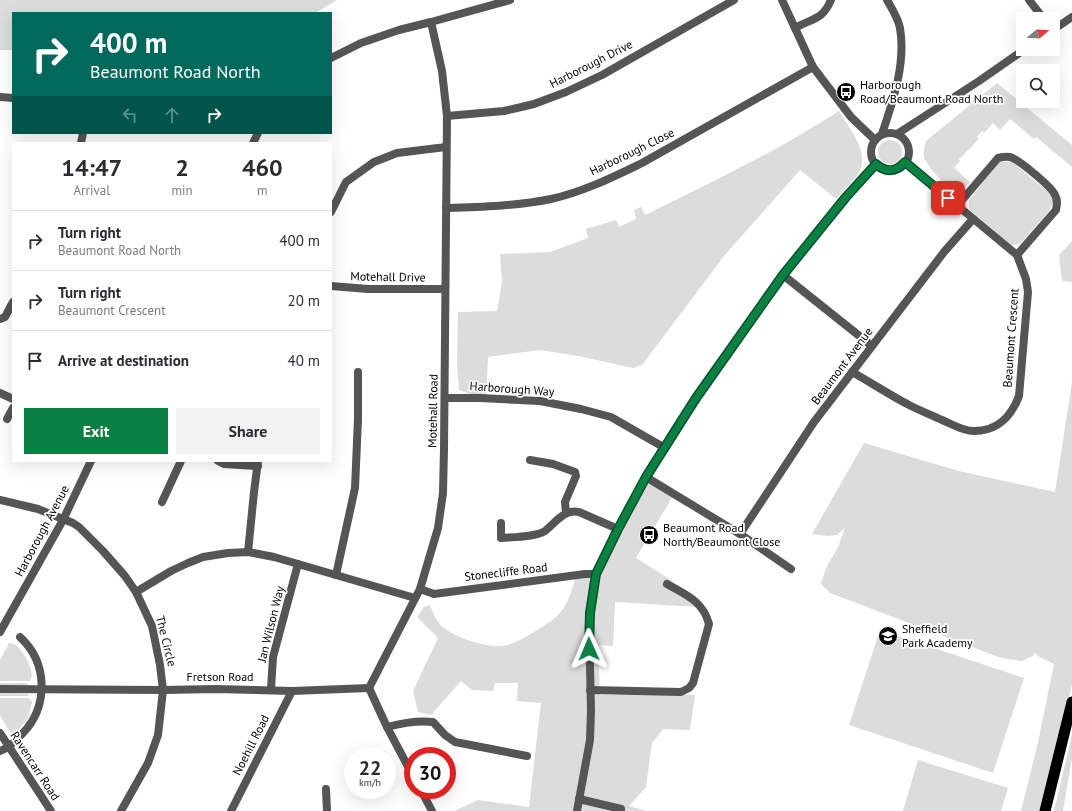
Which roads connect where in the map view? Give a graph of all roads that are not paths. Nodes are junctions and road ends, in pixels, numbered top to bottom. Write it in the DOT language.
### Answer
graph roads {
  1 [pos="510,0"];
  2 [pos="734,0"];
  3 [pos="782,0"];
  4 [pos="831,0"];
  5 [pos="887,0"];
  6 [pos="1029,0"];
  7 [pos="1038,12"];
  8 [pos="1072,17"];
  9 [pos="431,22"];
  10 [pos="1060,25"];
  11 [pos="795,28"];
  12 [pos="1016,55"];
  13 [pos="332,58"];
  14 [pos="812,67"];
  15 [pos="0,97"];
  16 [pos="12,98"];
  17 [pos="447,116"];
  18 [pos="882,134"];
  19 [pos="897,134"];
  20 [pos="875,140"];
  21 [pos="446,147"];
  22 [pos="905,162"];
  23 [pos="876,164"];
  24 [pos="957,206"];
  25 [pos="446,208"];
  26 [pos="332,210"];
  27 [pos="973,219"];
  28 [pos="1017,255"];
  29 [pos="783,275"];
  30 [pos="332,286"];
  31 [pos="445,289"];
  32 [pos="12,304"];
  33 [pos="0,319"];
  34 [pos="872,346"];
  35 [pos="358,372"];
  36 [pos="852,372"];
  37 [pos="0,393"];
  38 [pos="445,398"];
  39 [pos="12,399"];
  40 [pos="12,410"];
  41 [pos="8,419"];
  42 [pos="665,448"];
  43 [pos="530,460"];
  44 [pos="91,462"];
  45 [pos="181,462"];
  46 [pos="220,462"];
  47 [pos="258,464"];
  48 [pos="646,477"];
  49 [pos="0,500"];
  50 [pos="162,502"];
  51 [pos="566,512"];
  52 [pos="63,520"];
  53 [pos="501,522"];
  54 [pos="618,529"];
  55 [pos="740,534"];
  56 [pos="248,552"];
  57 [pos="298,564"];
  58 [pos="791,569"];
  59 [pos="596,574"];
  60 [pos="336,576"];
  61 [pos="667,584"];
  62 [pos="420,589"];
  63 [pos="136,592"];
  64 [pos="415,598"];
  65 [pos="1,627"];
  66 [pos="20,637"];
  67 [pos="369,688"];
  68 [pos="0,689"];
  69 [pos="42,689"];
  70 [pos="271,689"];
  71 [pos="163,690"];
  72 [pos="590,690"];
  73 [pos="292,691"];
  74 [pos="1072,702"];
  75 [pos="387,727"];
  76 [pos="0,733"];
  77 [pos="9,748"];
  78 [pos="0,751"];
  79 [pos="527,756"];
  80 [pos="404,759"];
  81 [pos="326,789"];
  82 [pos="426,799"];
  83 [pos="579,799"];
  84 [pos="51,811"];
  85 [pos="121,811"];
  86 [pos="231,811"];
  87 [pos="327,811"];
  88 [pos="432,811"];
  89 [pos="577,811"];
  90 [pos="621,811"];
  91 [pos="1045,811"];
  1 -- 9 [label="street"];
  2 -- 17 [label="street, Harborough Drive"];
  3 -- 11 [label="street"];
  4 -- 11 [label="street"];
  5 -- 18 [label="street"];
  6 -- 7 [label="street"];
  8 -- 10 [label="street"];
  9 -- 13 [label="street"];
  9 -- 17 [label="street, Motehall Road"];
  11 -- 14 [label="street"];
  12 -- 19 [label="street"];
  14 -- 20 [label="street"];
  14 -- 25 [label="street, Harborough Close"];
  15 -- 16 [label="street"];
  17 -- 21 [label="street, Motehall Road"];
  18 -- 19 [label="street"];
  18 -- 20 [label="street"];
  19 -- 22 [label="street"];
  20 -- 23 [label="street"];
  21 -- 25 [label="street, Motehall Road"];
  21 -- 26 [label="street"];
  22 -- 23 [label="street"];
  22 -- 24 [label="street, Beaumont Crescent"];
  23 -- 29 [label="street"];
  24 -- 27 [label="street, Beaumont Crescent"];
  24 -- 28 [label="street"];
  25 -- 31 [label="street, Motehall Road"];
  27 -- 28 [label="street, Beaumont Crescent"];
  27 -- 34 [label="street, Beaumont Avenue"];
  28 -- 36 [label="street, Beaumont Crescent"];
  29 -- 34 [label="street"];
  29 -- 42 [label="street"];
  30 -- 31 [label="street, Motehall Drive"];
  31 -- 38 [label="street, Motehall Road"];
  32 -- 33 [label="street"];
  34 -- 36 [label="street, Beaumont Avenue"];
  35 -- 60 [label="street"];
  36 -- 55 [label="street, Beaumont Avenue"];
  37 -- 39 [label="street"];
  38 -- 42 [label="street, Harborough Way"];
  38 -- 62 [label="street, Motehall Road"];
  40 -- 41 [label="street"];
  42 -- 48 [label="street"];
  43 -- 51 [label="street"];
  44 -- 52 [label="street, Harborough Avenue"];
  45 -- 50 [label="street"];
  46 -- 47 [label="street"];
  47 -- 56 [label="street"];
  48 -- 54 [label="street"];
  48 -- 55 [label="street"];
  49 -- 52 [label="street, The Circle"];
  51 -- 53 [label="street"];
  51 -- 54 [label="street"];
  52 -- 63 [label="street, The Circle"];
  52 -- 65 [label="street, Harborough Avenue"];
  54 -- 59 [label="street"];
  55 -- 58 [label="street"];
  56 -- 57 [label="street"];
  56 -- 63 [label="street"];
  57 -- 60 [label="street"];
  57 -- 70 [label="street, Jan Wilson Way"];
  59 -- 62 [label="street, Stonecliffe Road"];
  59 -- 72 [label="street"];
  60 -- 64 [label="street"];
  61 -- 72 [label="street"];
  62 -- 64 [label="street, Motehall Road"];
  63 -- 71 [label="street, The Circle"];
  64 -- 67 [label="street, Motehall Road"];
  66 -- 69 [label="street"];
  67 -- 73 [label="street, Fretson Road"];
  67 -- 75 [label="street"];
  68 -- 69 [label="street, Fretson Road"];
  69 -- 71 [label="street, Fretson Road"];
  69 -- 77 [label="street"];
  70 -- 71 [label="street, Fretson Road"];
  70 -- 73 [label="street, Fretson Road"];
  71 -- 85 [label="street, The Circle"];
  72 -- 83 [label="street"];
  73 -- 86 [label="street, Noehill Road"];
  74 -- 91 [label="highway"];
  75 -- 79 [label="street"];
  75 -- 80 [label="street"];
  76 -- 77 [label="street, Ravencarr Road"];
  77 -- 78 [label="street"];
  77 -- 84 [label="street, Ravencarr Road"];
  81 -- 87 [label="street"];
  82 -- 88 [label="street"];
  83 -- 89 [label="street"];
  83 -- 90 [label="street"];
}
